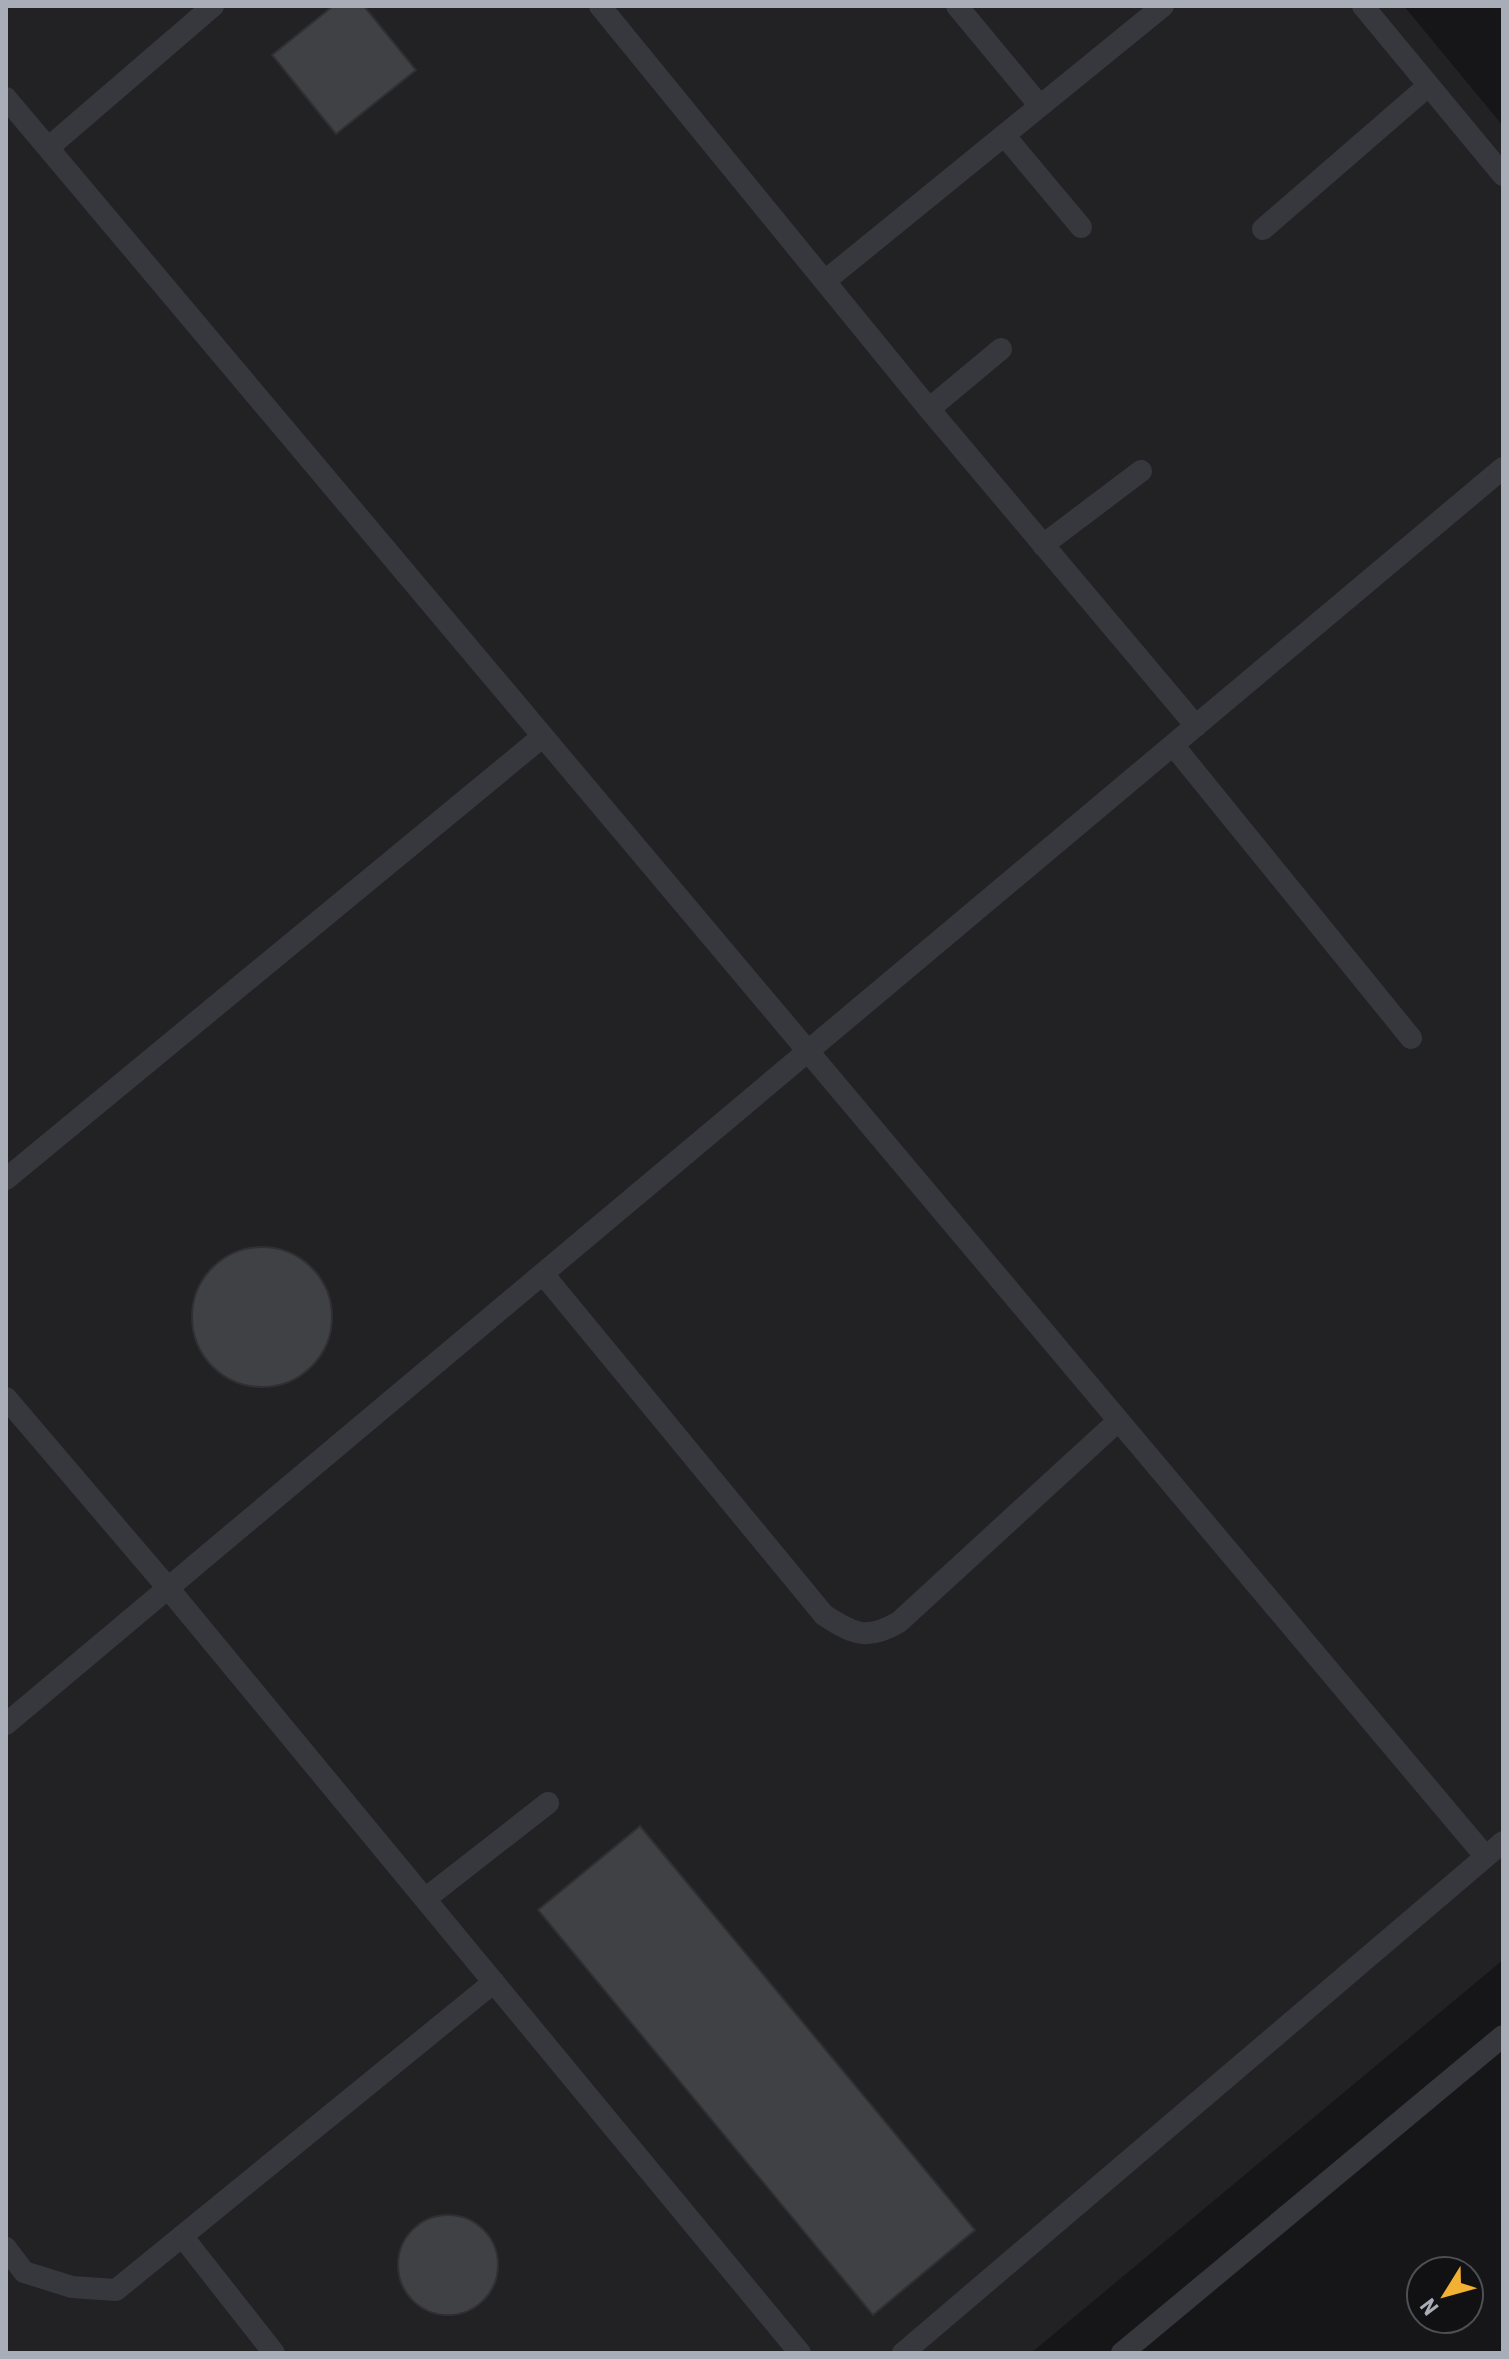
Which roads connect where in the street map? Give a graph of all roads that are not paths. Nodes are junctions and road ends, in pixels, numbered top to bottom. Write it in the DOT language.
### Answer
graph roads {
  1 [pos="213,6"];
  2 [pos="600,6"];
  3 [pos="957,6"];
  4 [pos="1163,6"];
  5 [pos="1363,6"];
  6 [pos="1428,86"];
  7 [pos="6,98"];
  8 [pos="1040,106"];
  9 [pos="1004,135"];
  10 [pos="48,148"];
  11 [pos="1503,175"];
  12 [pos="1081,227"];
  13 [pos="1263,229"];
  14 [pos="825,281"];
  15 [pos="1001,349"];
  16 [pos="929,409"];
  17 [pos="1503,468"];
  18 [pos="1141,471"];
  19 [pos="1043,545"];
  20 [pos="1196,726"];
  21 [pos="542,737"];
  22 [pos="1173,745"];
  23 [pos="1411,1038"];
  24 [pos="807,1051"];
  25 [pos="6,1179"];
  26 [pos="543,1274"];
  27 [pos="6,1398"];
  28 [pos="1118,1421"];
  29 [pos="168,1588"];
  30 [pos="6,1724"];
  31 [pos="548,1803"];
  32 [pos="1503,1842"];
  33 [pos="1485,1856"];
  34 [pos="425,1899"];
  35 [pos="494,1982"];
  36 [pos="1503,2036"];
  37 [pos="182,2236"];
  38 [pos="6,2248"];
  39 [pos="274,2353"];
  40 [pos="800,2353"];
  41 [pos="903,2353"];
  42 [pos="1122,2353"];
  1 -- 10 [label="lane"];
  2 -- 14 [label="lane"];
  3 -- 8 [label="lane"];
  4 -- 8 [label="lane"];
  5 -- 6 [label="lane"];
  6 -- 11 [label="lane"];
  6 -- 13 [label="lane"];
  7 -- 10 [label="lane"];
  8 -- 9 [label="lane"];
  9 -- 12 [label="lane"];
  9 -- 14 [label="lane"];
  10 -- 21 [label="lane"];
  14 -- 16 [label="lane"];
  15 -- 16 [label="lane"];
  16 -- 19 [label="lane"];
  17 -- 20 [label="lane"];
  18 -- 19 [label="lane"];
  19 -- 20 [label="lane"];
  20 -- 22 [label="lane"];
  21 -- 24 [label="lane"];
  21 -- 25 [label="lane"];
  22 -- 23 [label="lane"];
  22 -- 24 [label="lane"];
  24 -- 26 [label="lane"];
  24 -- 28 [label="lane"];
  26 -- 28 [label="lane"];
  26 -- 29 [label="lane"];
  27 -- 29 [label="lane"];
  28 -- 33 [label="lane"];
  29 -- 30 [label="lane"];
  29 -- 34 [label="lane"];
  31 -- 34 [label="lane"];
  32 -- 33 [label="lane"];
  33 -- 41 [label="lane"];
  34 -- 35 [label="lane"];
  35 -- 37 [label="lane"];
  35 -- 40 [label="lane"];
  36 -- 42 [label="lane"];
  37 -- 38 [label="lane"];
  37 -- 39 [label="lane"];
}
